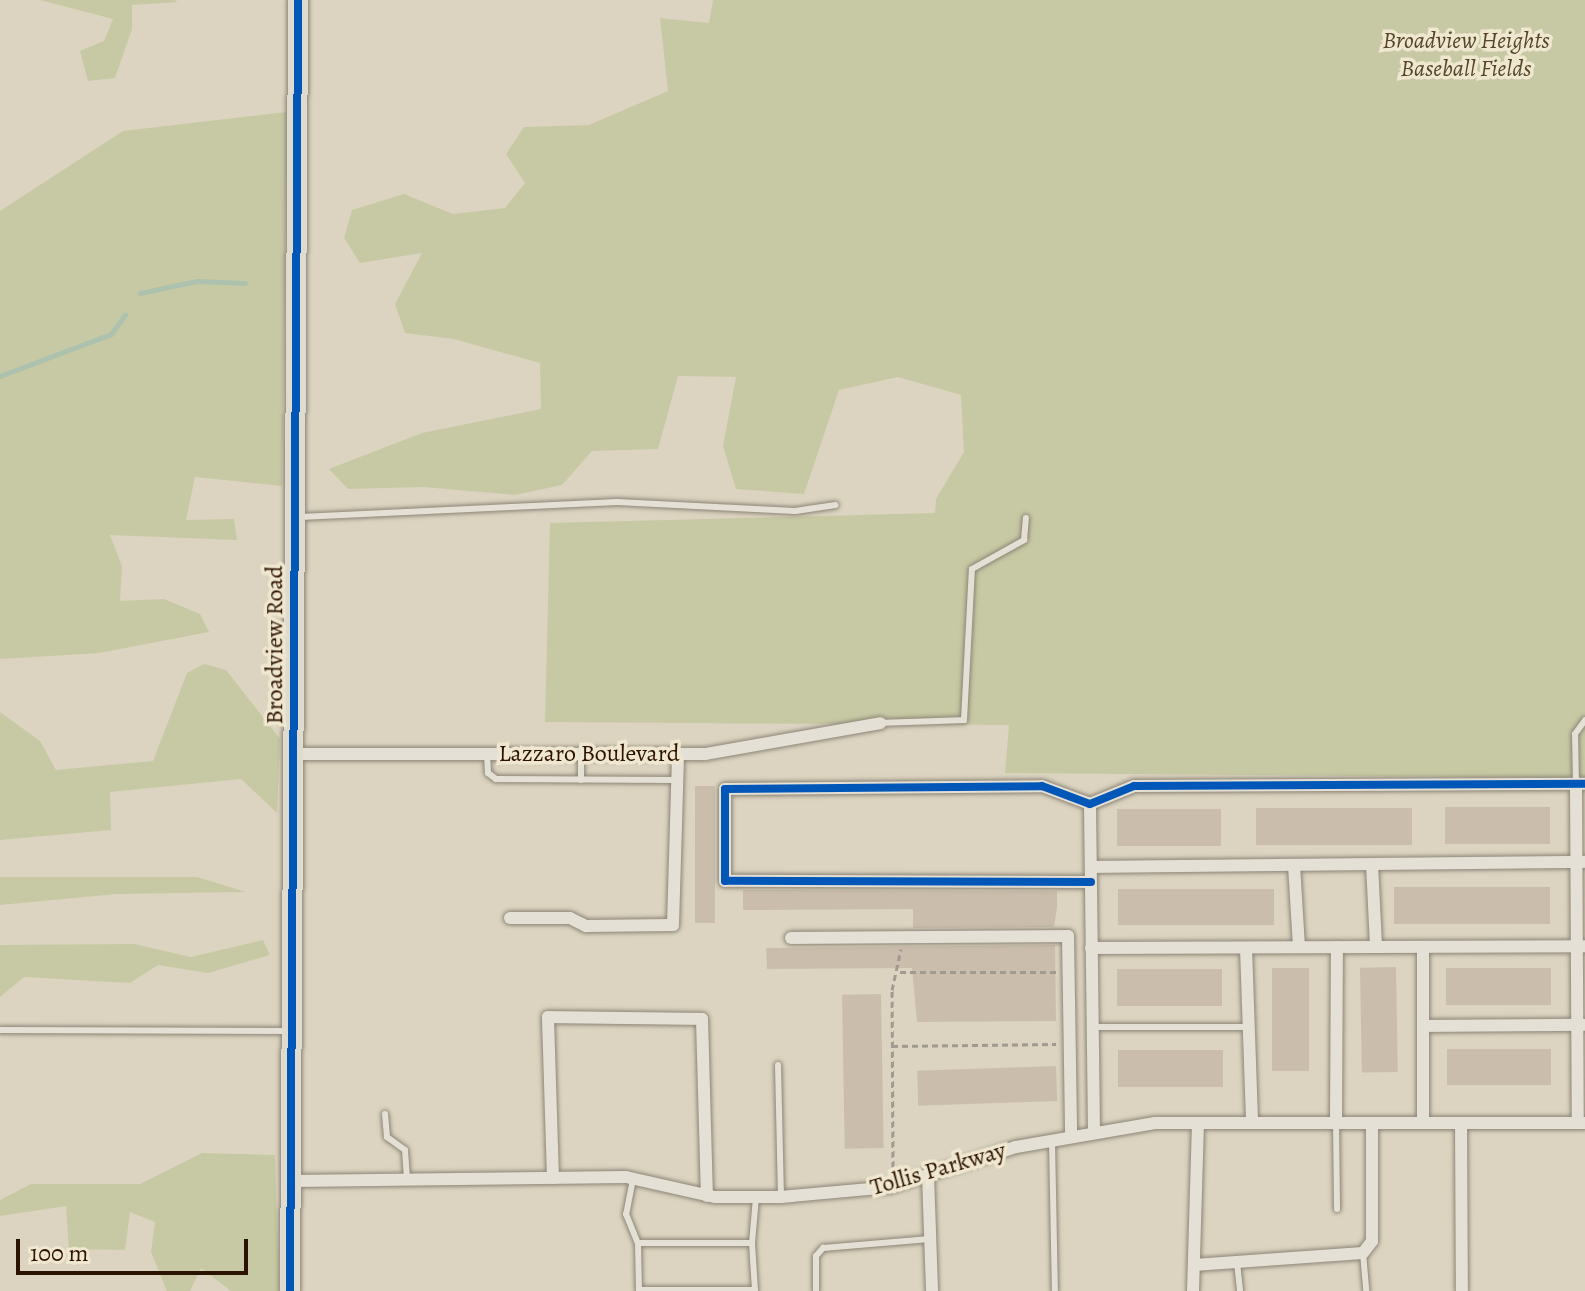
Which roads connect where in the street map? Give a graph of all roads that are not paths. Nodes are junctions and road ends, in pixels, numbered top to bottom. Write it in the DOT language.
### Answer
graph roads {
  1 [pos="298,0"];
  2 [pos="836,505"];
  3 [pos="295,517"];
  4 [pos="1026,518"];
  5 [pos="1585,720"];
  6 [pos="880,723"];
  7 [pos="295,754"];
  8 [pos="487,754"];
  9 [pos="581,754"];
  10 [pos="678,754"];
  11 [pos="581,780"];
  12 [pos="677,780"];
  13 [pos="1580,784"];
  14 [pos="1090,804"];
  15 [pos="1581,862"];
  16 [pos="1372,864"];
  17 [pos="1294,865"];
  18 [pos="1091,867"];
  19 [pos="1091,882"];
  20 [pos="510,918"];
  21 [pos="791,938"];
  22 [pos="1582,946"];
  23 [pos="1299,947"];
  24 [pos="1337,947"];
  25 [pos="1376,947"];
  26 [pos="1423,947"];
  27 [pos="1091,948"];
  28 [pos="1246,948"];
  29 [pos="1582,1025"];
  30 [pos="1423,1026"];
  31 [pos="1093,1027"];
  32 [pos="1248,1027"];
  33 [pos="0,1030"];
  34 [pos="292,1031"];
  35 [pos="778,1065"];
  36 [pos="385,1114"];
  37 [pos="1198,1123"];
  38 [pos="1252,1123"];
  39 [pos="1336,1123"];
  40 [pos="1372,1123"];
  41 [pos="1423,1123"];
  42 [pos="1461,1123"];
  43 [pos="1582,1123"];
  44 [pos="1094,1130"];
  45 [pos="1071,1137"];
  46 [pos="1052,1140"];
  47 [pos="928,1175"];
  48 [pos="553,1178"];
  49 [pos="633,1179"];
  50 [pos="407,1180"];
  51 [pos="291,1181"];
  52 [pos="707,1196"];
  53 [pos="756,1197"];
  54 [pos="781,1197"];
  55 [pos="1337,1209"];
  56 [pos="930,1239"];
  57 [pos="638,1243"];
  58 [pos="752,1243"];
  59 [pos="1363,1253"];
  60 [pos="1237,1262"];
  61 [pos="1194,1265"];
  62 [pos="755,1290"];
  63 [pos="290,1291"];
  64 [pos="639,1291"];
  65 [pos="816,1291"];
  66 [pos="932,1291"];
  67 [pos="1055,1291"];
  68 [pos="1193,1291"];
  69 [pos="1240,1291"];
  70 [pos="1366,1291"];
  71 [pos="1462,1291"];
  1 -- 3 [label="main road, Broadview Road"];
  2 -- 3 [label="lane"];
  3 -- 7 [label="main road, Broadview Road"];
  4 -- 6 [label="lane"];
  5 -- 13 [label="lane"];
  6 -- 10 [label="street, Lazzaro Boulevard"];
  7 -- 8 [label="street, Lazzaro Boulevard"];
  7 -- 34 [label="main road, Broadview Road"];
  8 -- 9 [label="street, Lazzaro Boulevard"];
  8 -- 11 [label="lane"];
  9 -- 10 [label="street, Lazzaro Boulevard"];
  9 -- 11 [label="lane"];
  10 -- 12 [label="street"];
  11 -- 12 [label="lane"];
  12 -- 20 [label="street"];
  13 -- 14 [label="street"];
  13 -- 15 [label="street"];
  14 -- 18 [label="street"];
  14 -- 19 [label="street"];
  15 -- 16 [label="street"];
  15 -- 22 [label="street"];
  16 -- 17 [label="street"];
  16 -- 25 [label="street"];
  17 -- 18 [label="street"];
  17 -- 23 [label="street"];
  18 -- 19 [label="street"];
  19 -- 27 [label="street"];
  21 -- 45 [label="street"];
  22 -- 26 [label="street"];
  22 -- 29 [label="street"];
  23 -- 24 [label="street"];
  23 -- 28 [label="street"];
  24 -- 25 [label="street"];
  24 -- 39 [label="street"];
  25 -- 26 [label="street"];
  26 -- 30 [label="street"];
  27 -- 28 [label="street"];
  27 -- 31 [label="street"];
  28 -- 32 [label="street"];
  29 -- 30 [label="street"];
  29 -- 43 [label="street"];
  30 -- 41 [label="street"];
  31 -- 32 [label="lane"];
  31 -- 44 [label="street"];
  32 -- 38 [label="street"];
  33 -- 34 [label="lane"];
  34 -- 51 [label="main road, Broadview Road"];
  35 -- 54 [label="lane"];
  36 -- 50 [label="lane"];
  37 -- 38 [label="street, Tollis Parkway"];
  37 -- 44 [label="street, Tollis Parkway"];
  37 -- 61 [label="street"];
  38 -- 39 [label="street, Tollis Parkway"];
  39 -- 40 [label="street, Tollis Parkway"];
  39 -- 55 [label="lane"];
  40 -- 41 [label="street, Tollis Parkway"];
  40 -- 59 [label="street"];
  41 -- 42 [label="street, Tollis Parkway"];
  42 -- 43 [label="street, Tollis Parkway"];
  42 -- 71 [label="street"];
  44 -- 45 [label="street, Tollis Parkway"];
  45 -- 46 [label="street, Tollis Parkway"];
  46 -- 47 [label="street, Tollis Parkway"];
  46 -- 67 [label="lane"];
  47 -- 54 [label="street, Tollis Parkway"];
  47 -- 56 [label="street"];
  48 -- 49 [label="street, Tollis Parkway"];
  48 -- 50 [label="street, Tollis Parkway"];
  48 -- 52 [label="street"];
  49 -- 52 [label="street, Tollis Parkway"];
  49 -- 57 [label="lane"];
  50 -- 51 [label="street, Tollis Parkway"];
  51 -- 63 [label="main road, Broadview Road"];
  52 -- 53 [label="street, Tollis Parkway"];
  53 -- 54 [label="street, Tollis Parkway"];
  53 -- 58 [label="lane"];
  56 -- 65 [label="lane"];
  56 -- 66 [label="street"];
  57 -- 58 [label="lane"];
  57 -- 64 [label="lane"];
  58 -- 62 [label="lane"];
  59 -- 60 [label="street"];
  59 -- 70 [label="lane"];
  60 -- 61 [label="street"];
  60 -- 69 [label="lane"];
  61 -- 68 [label="street"];
  62 -- 64 [label="lane"];
}
